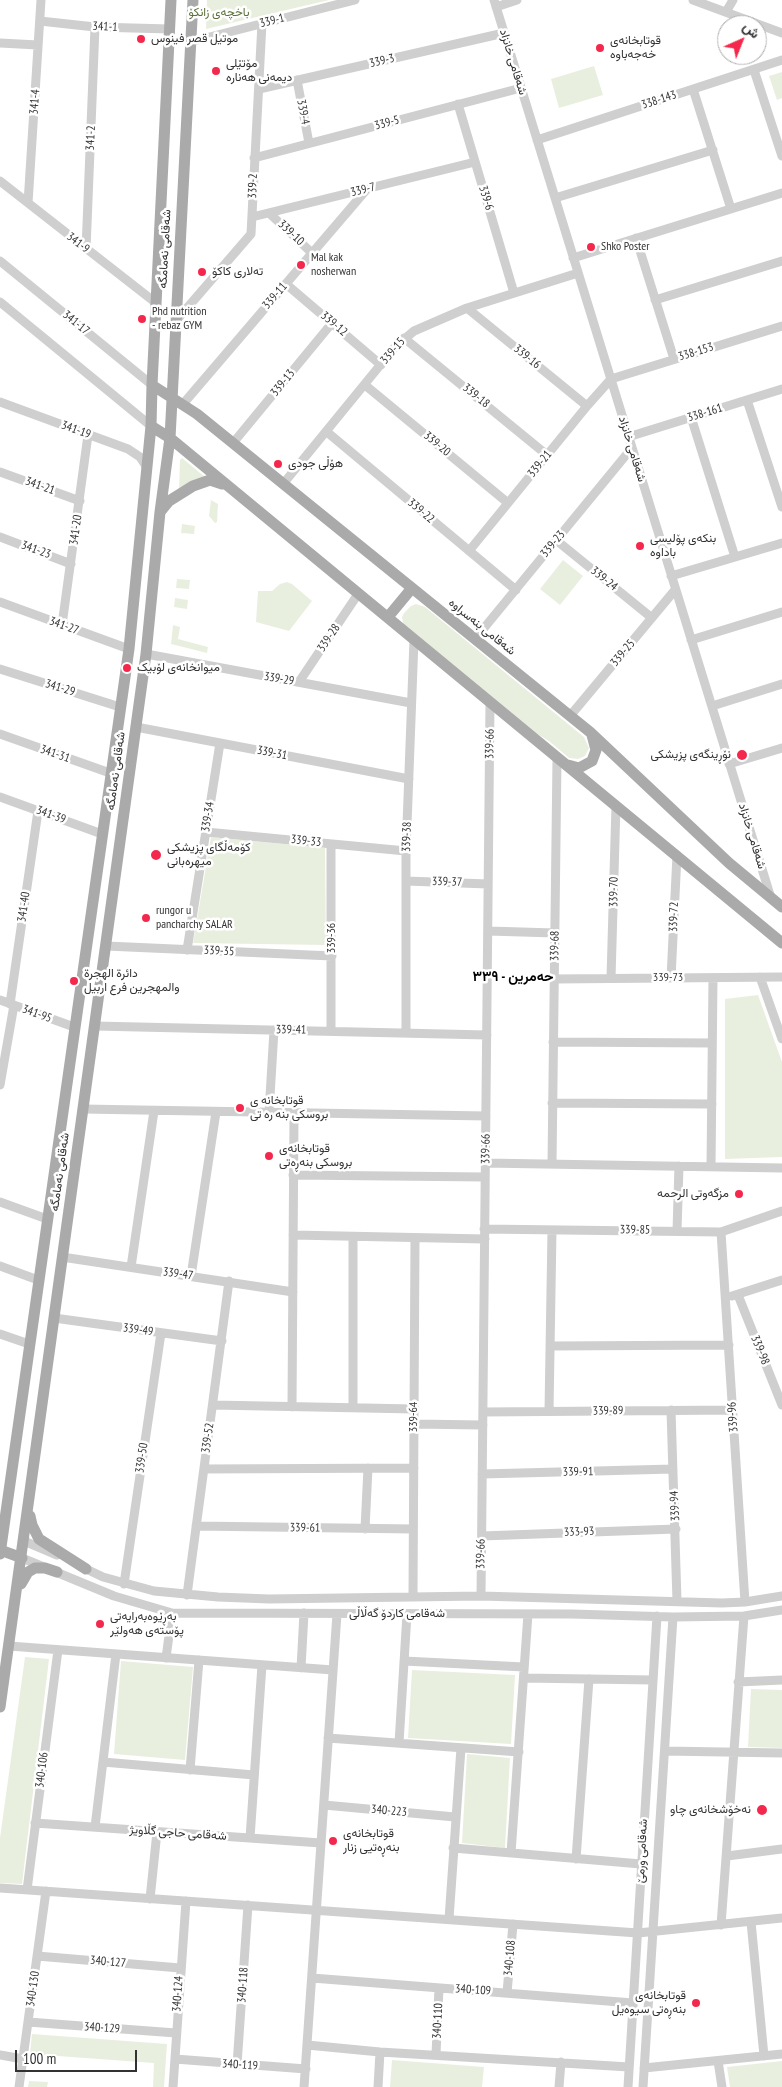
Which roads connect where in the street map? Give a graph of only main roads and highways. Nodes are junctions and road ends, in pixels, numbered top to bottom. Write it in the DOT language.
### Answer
graph roads {
  1 [pos="172,0"];
  2 [pos="193,0"];
  3 [pos="152,385"];
  4 [pos="171,396"];
  5 [pos="152,426"];
  6 [pos="170,438"];
  7 [pos="226,484"];
  8 [pos="160,512"];
  9 [pos="412,588"];
  10 [pos="388,617"];
  11 [pos="589,732"];
  12 [pos="562,761"];
  13 [pos="782,907"];
  14 [pos="782,943"];
  15 [pos="82,974"];
  16 [pos="101,977"];
  17 [pos="55,1162"];
  18 [pos="75,1165"];
  19 [pos="16,1440"];
  20 [pos="30,1495"];
  21 [pos="0,1517"];
  22 [pos="2,1532"];
  23 [pos="24,1541"];
  24 [pos="0,1550"];
  25 [pos="0,1554"];
  26 [pos="22,1558"];
  27 [pos="86,1568"];
  28 [pos="57,1572"];
  29 [pos="15,1605"];
  30 [pos="0,1708"];
  1 -- 3 [label="main road, شەقامی نەمامگە"];
  2 -- 4 [label="main road, شەقامی نەمامگە"];
  3 -- 4 [label="main road, شەقامی بنەسراوە"];
  3 -- 5 [label="main road, شەقامی نەمامگە"];
  4 -- 6 [label="main road, شەقامی نەمامگە"];
  4 -- 9 [label="main road, شەقامی بنەسراوە"];
  5 -- 6 [label="main road"];
  5 -- 15 [label="main road, شەقامی نەمامگە"];
  6 -- 7 [label="main road"];
  6 -- 8 [label="main road, شەقامی نەمامگە"];
  7 -- 8 [label="main road"];
  7 -- 10 [label="main road"];
  8 -- 16 [label="main road, شەقامی نەمامگە"];
  9 -- 10 [label="main road"];
  9 -- 11 [label="main road, شەقامی بنەسراوە"];
  10 -- 12 [label="main road"];
  11 -- 12 [label="main road"];
  11 -- 13 [label="main road, شەقامی بنەسراوە"];
  12 -- 14 [label="main road"];
  15 -- 16 [label="main road"];
  15 -- 17 [label="main road, شەقامی نەمامگە"];
  16 -- 18 [label="main road, شەقامی نەمامگە"];
  17 -- 18 [label="main road"];
  17 -- 19 [label="main road, شەقامی نەمامگە"];
  18 -- 20 [label="main road, شەقامی نەمامگە"];
  19 -- 21 [label="main road"];
  19 -- 22 [label="main road, شەقامی نەمامگە"];
  20 -- 23 [label="main road, شەقامی نەمامگە"];
  20 -- 27 [label="main road"];
  22 -- 23 [label="main road"];
  22 -- 24 [label="main road, شەقامی نەمامگە"];
  23 -- 26 [label="main road, شەقامی نەمامگە"];
  24 -- 25 [label="main road, شەقامی نەمامگە"];
  24 -- 26 [label="main road"];
  26 -- 29 [label="main road, شەقامی نەمامگە"];
  28 -- 29 [label="main road"];
  29 -- 30 [label="main road"];
}
